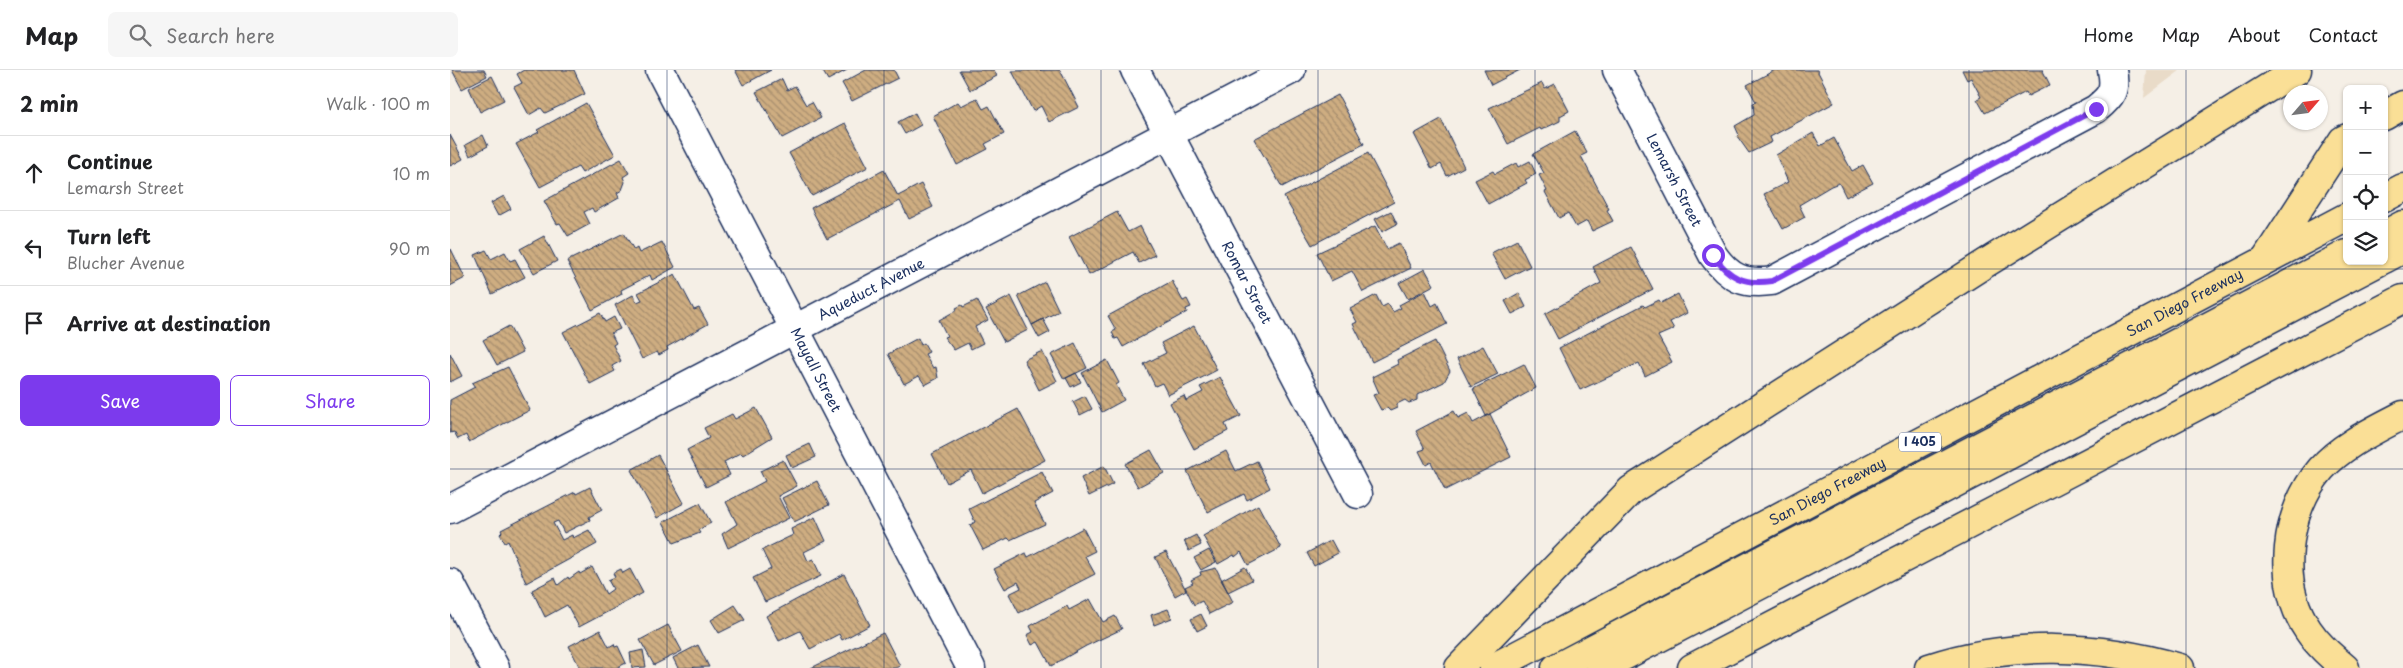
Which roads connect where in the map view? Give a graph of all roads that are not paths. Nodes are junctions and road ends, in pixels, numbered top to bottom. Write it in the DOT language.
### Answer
graph roads {
  1 [pos="660,70"];
  2 [pos="1135,70"];
  3 [pos="1291,70"];
  4 [pos="1617,70"];
  5 [pos="2297,70"];
  6 [pos="2114,78"];
  7 [pos="2403,105"];
  8 [pos="2388,114"];
  9 [pos="1167,133"];
  10 [pos="2343,140"];
  11 [pos="2403,188"];
  12 [pos="2388,196"];
  13 [pos="2343,219"];
  14 [pos="2403,225"];
  15 [pos="2388,233"];
  16 [pos="2403,249"];
  17 [pos="2343,256"];
  18 [pos="2388,257"];
  19 [pos="2266,259"];
  20 [pos="2372,265"];
  21 [pos="2403,299"];
  22 [pos="795,329"];
  23 [pos="2403,415"];
  24 [pos="1358,494"];
  25 [pos="450,509"];
  26 [pos="450,583"];
  27 [pos="495,668"];
  28 [pos="971,668"];
  29 [pos="1459,668"];
  30 [pos="1493,668"];
  31 [pos="1556,668"];
  32 [pos="1601,668"];
  33 [pos="1692,668"];
  34 [pos="1929,668"];
  35 [pos="2180,668"];
  36 [pos="2345,668"];
  1 -- 22 [label="street, Mayall Street"];
  2 -- 9 [label="street, Romar Street"];
  3 -- 9 [label="street, Aqueduct Avenue"];
  4 -- 6 [label="street, Lemarsh Street"];
  5 -- 29 [label="highway"];
  7 -- 8 [label="highway"];
  9 -- 22 [label="street, Aqueduct Avenue"];
  9 -- 24 [label="street, Romar Street"];
  10 -- 19 [label="highway"];
  11 -- 12 [label="highway"];
  13 -- 19 [label="highway, San Diego Freeway / I 405"];
  14 -- 15 [label="highway"];
  16 -- 18 [label="highway"];
  17 -- 31 [label="highway"];
  19 -- 30 [label="highway, San Diego Freeway / I 405"];
  20 -- 32 [label="highway"];
  21 -- 33 [label="highway"];
  22 -- 25 [label="street, Aqueduct Avenue"];
  22 -- 28 [label="street, Mayall Street"];
  23 -- 36 [label="highway"];
  26 -- 27 [label="street"];
  34 -- 35 [label="highway"];
}
